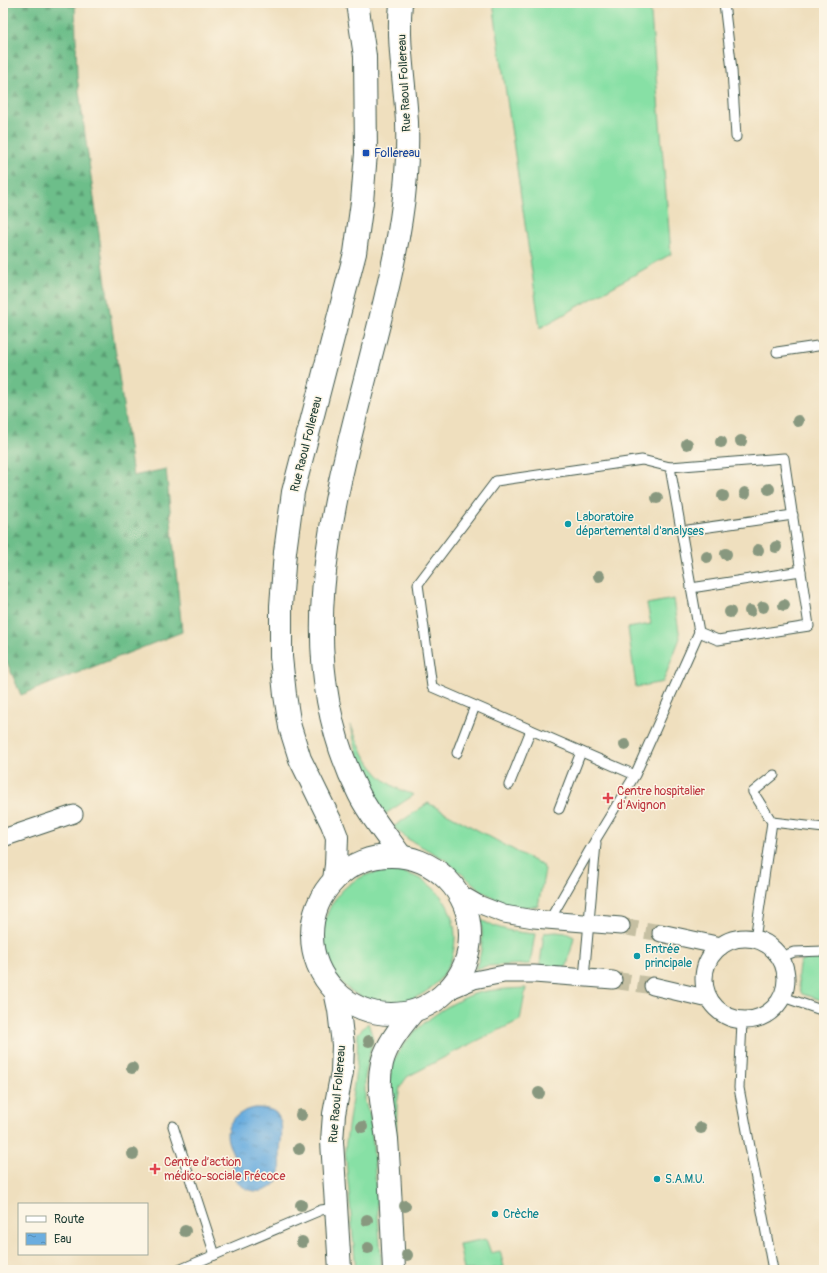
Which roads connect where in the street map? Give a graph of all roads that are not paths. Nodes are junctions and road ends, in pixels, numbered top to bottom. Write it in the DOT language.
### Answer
graph roads {
  1 [pos="357,3"];
  2 [pos="401,3"];
  3 [pos="724,3"];
  4 [pos="736,137"];
  5 [pos="824,345"];
  6 [pos="777,352"];
  7 [pos="670,467"];
  8 [pos="793,515"];
  9 [pos="681,531"];
  10 [pos="801,571"];
  11 [pos="691,588"];
  12 [pos="699,632"];
  13 [pos="475,706"];
  14 [pos="531,730"];
  15 [pos="457,752"];
  16 [pos="581,752"];
  17 [pos="636,775"];
  18 [pos="774,775"];
  19 [pos="509,785"];
  20 [pos="559,809"];
  21 [pos="74,814"];
  22 [pos="772,822"];
  23 [pos="824,828"];
  24 [pos="3,838"];
  25 [pos="596,839"];
  26 [pos="401,856"];
  27 [pos="334,880"];
  28 [pos="459,893"];
  29 [pos="549,921"];
  30 [pos="589,924"];
  31 [pos="621,926"];
  32 [pos="661,933"];
  33 [pos="755,939"];
  34 [pos="721,946"];
  35 [pos="824,952"];
  36 [pos="781,957"];
  37 [pos="584,978"];
  38 [pos="613,980"];
  39 [pos="653,986"];
  40 [pos="335,991"];
  41 [pos="448,991"];
  42 [pos="783,997"];
  43 [pos="709,999"];
  44 [pos="824,1011"];
  45 [pos="413,1012"];
  46 [pos="742,1021"];
  47 [pos="173,1126"];
  48 [pos="336,1208"];
  49 [pos="215,1255"];
  50 [pos="179,1270"];
  51 [pos="340,1270"];
  52 [pos="394,1270"];
  53 [pos="773,1270"];
  1 -- 27 [label="street, Rue Raoul Follereau"];
  2 -- 26 [label="street, Rue Raoul Follereau"];
  3 -- 4 [label="lane"];
  5 -- 6 [label="lane"];
  7 -- 8 [label="lane"];
  7 -- 9 [label="lane"];
  7 -- 13 [label="lane"];
  8 -- 9 [label="lane"];
  8 -- 10 [label="lane"];
  9 -- 11 [label="lane"];
  10 -- 11 [label="lane"];
  10 -- 12 [label="lane"];
  11 -- 12 [label="lane"];
  12 -- 17 [label="lane"];
  13 -- 14 [label="lane"];
  13 -- 15 [label="lane"];
  14 -- 16 [label="lane"];
  14 -- 19 [label="lane"];
  16 -- 17 [label="lane"];
  16 -- 20 [label="lane"];
  17 -- 25 [label="lane"];
  18 -- 22 [label="lane"];
  21 -- 24 [label="street"];
  22 -- 23 [label="lane"];
  22 -- 33 [label="lane"];
  25 -- 29 [label="lane"];
  25 -- 30 [label="lane"];
  26 -- 27 [label="street"];
  26 -- 28 [label="street"];
  27 -- 40 [label="street"];
  28 -- 29 [label="street"];
  28 -- 41 [label="street"];
  29 -- 30 [label="street"];
  30 -- 31 [label="street"];
  30 -- 37 [label="lane"];
  32 -- 34 [label="street"];
  33 -- 34 [label="street"];
  33 -- 36 [label="street"];
  34 -- 43 [label="street"];
  35 -- 36 [label="lane"];
  36 -- 42 [label="street"];
  37 -- 38 [label="street"];
  37 -- 41 [label="street"];
  39 -- 43 [label="street"];
  40 -- 45 [label="street"];
  40 -- 48 [label="street, Rue Raoul Follereau"];
  41 -- 45 [label="street"];
  42 -- 44 [label="lane"];
  42 -- 46 [label="street"];
  43 -- 46 [label="street"];
  45 -- 52 [label="street"];
  46 -- 53 [label="lane"];
  47 -- 49 [label="lane"];
  48 -- 49 [label="lane"];
  48 -- 51 [label="street, Rue Raoul Follereau"];
  49 -- 50 [label="lane"];
}
